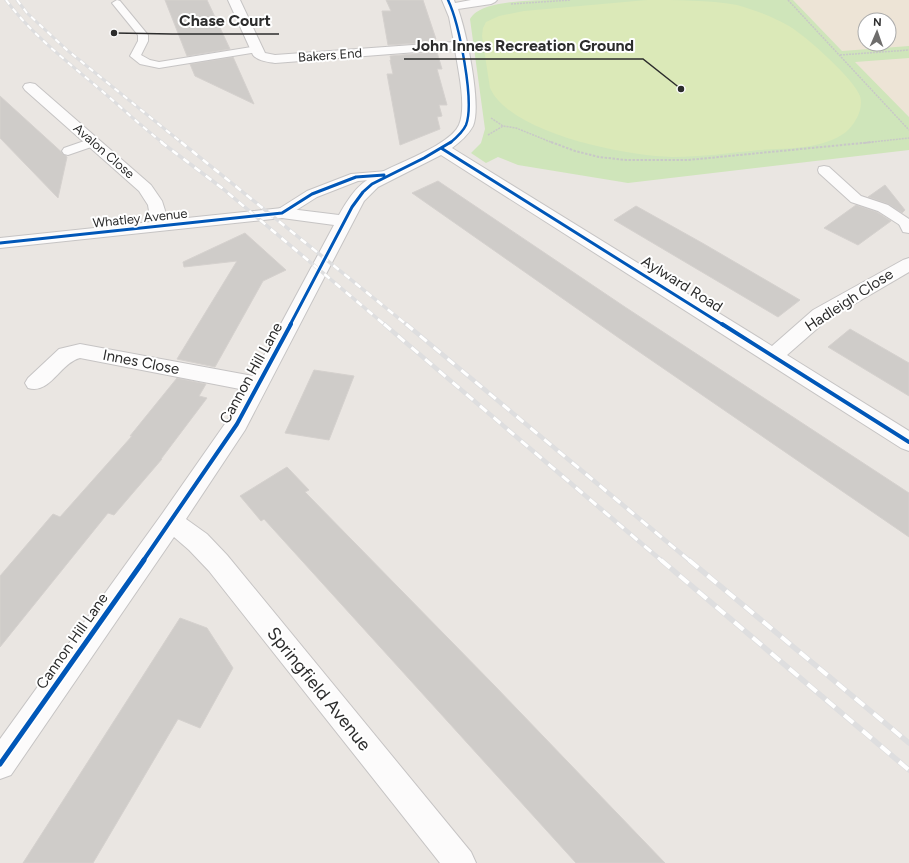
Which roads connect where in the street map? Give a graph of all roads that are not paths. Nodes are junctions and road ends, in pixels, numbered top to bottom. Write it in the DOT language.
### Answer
graph roads {
  1 [pos="234,0"];
  2 [pos="491,0"];
  3 [pos="117,3"];
  4 [pos="449,3"];
  5 [pos="461,45"];
  6 [pos="257,49"];
  7 [pos="30,87"];
  8 [pos="93,142"];
  9 [pos="441,148"];
  10 [pos="68,151"];
  11 [pos="824,170"];
  12 [pos="387,175"];
  13 [pos="282,213"];
  14 [pos="344,221"];
  15 [pos="909,221"];
  16 [pos="160,225"];
  17 [pos="0,243"];
  18 [pos="909,264"];
  19 [pos="773,356"];
  20 [pos="35,384"];
  21 [pos="259,385"];
  22 [pos="909,442"];
  23 [pos="171,521"];
  24 [pos="0,764"];
  25 [pos="460,863"];
  1 -- 6 [label="street"];
  2 -- 4 [label="street"];
  3 -- 6 [label="lane"];
  4 -- 5 [label="street, Cannon Hill Lane"];
  5 -- 6 [label="street, Bakers End"];
  5 -- 9 [label="street, Cannon Hill Lane"];
  7 -- 8 [label="street, Avalon Close"];
  8 -- 10 [label="lane"];
  8 -- 16 [label="street, Avalon Close"];
  9 -- 12 [label="street, Cannon Hill Lane"];
  9 -- 19 [label="street, Aylward Road"];
  11 -- 15 [label="lane"];
  12 -- 13 [label="lane"];
  12 -- 14 [label="street, Cannon Hill Lane"];
  13 -- 14 [label="street, Whatley Avenue"];
  13 -- 16 [label="street, Whatley Avenue"];
  14 -- 21 [label="street, Cannon Hill Lane"];
  16 -- 17 [label="street, Whatley Avenue"];
  18 -- 19 [label="street, Hadleigh Close"];
  19 -- 22 [label="street, Aylward Road"];
  20 -- 21 [label="street, Innes Close"];
  21 -- 23 [label="street, Cannon Hill Lane"];
  23 -- 24 [label="street, Cannon Hill Lane"];
  23 -- 25 [label="street, Springfield Avenue"];
}
